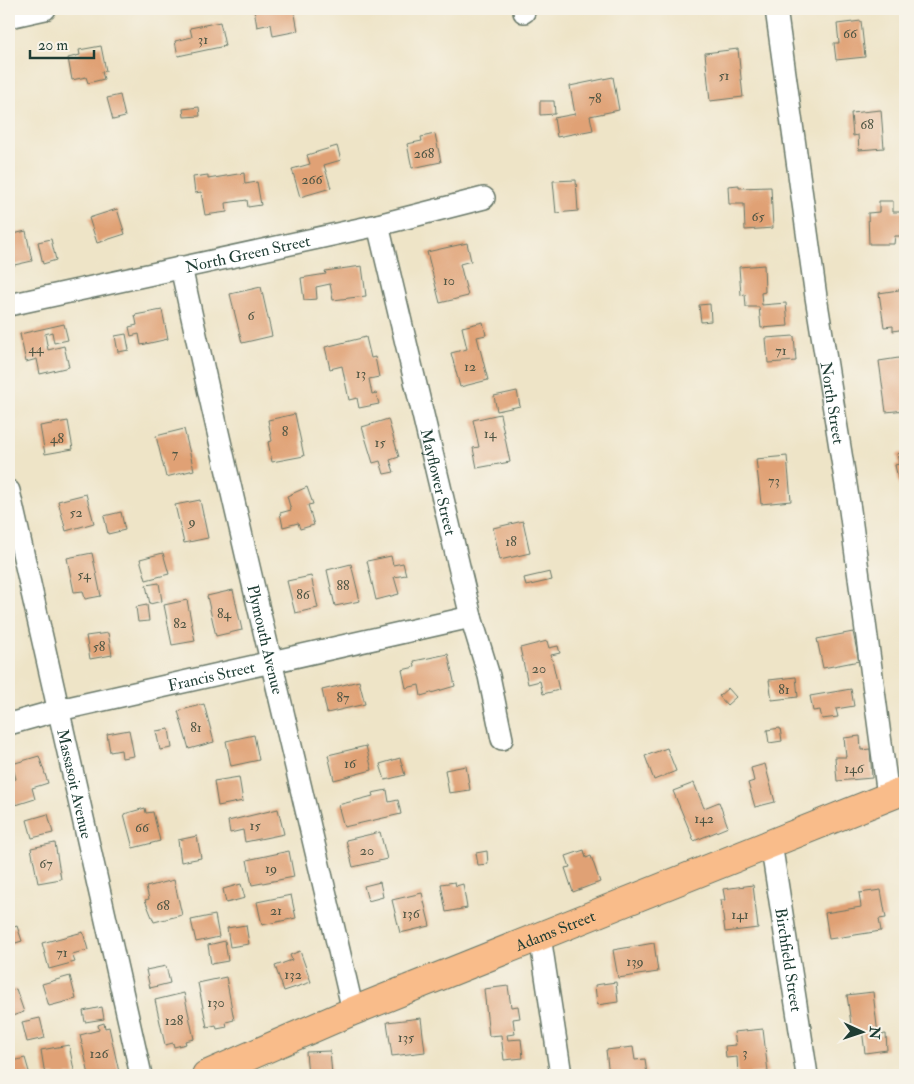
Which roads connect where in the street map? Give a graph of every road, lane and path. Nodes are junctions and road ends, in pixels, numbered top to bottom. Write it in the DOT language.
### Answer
graph roads {
  1 [pos="45,9"];
  2 [pos="776,9"];
  3 [pos="9,17"];
  4 [pos="484,198"];
  5 [pos="378,225"];
  6 [pos="181,267"];
  7 [pos="9,305"];
  8 [pos="9,491"];
  9 [pos="471,617"];
  10 [pos="273,662"];
  11 [pos="59,710"];
  12 [pos="9,724"];
  13 [pos="502,739"];
  14 [pos="897,793"];
  15 [pos="771,843"];
  16 [pos="540,936"];
  17 [pos="353,1011"];
  18 [pos="141,1075"];
  19 [pos="206,1075"];
  20 [pos="561,1075"];
  21 [pos="807,1075"];
  1 -- 3 [label="street"];
  2 -- 14 [label="street, North Street"];
  4 -- 5 [label="street, North Green Street"];
  5 -- 6 [label="street, North Green Street"];
  5 -- 9 [label="street, Mayflower Street"];
  6 -- 7 [label="street, North Green Street"];
  6 -- 10 [label="street, Plymouth Avenue"];
  8 -- 11 [label="street, Massasoit Avenue"];
  9 -- 10 [label="street, Francis Street"];
  9 -- 13 [label="street, Mayflower Street"];
  10 -- 11 [label="street, Francis Street"];
  10 -- 17 [label="street, Plymouth Avenue"];
  11 -- 12 [label="street, Francis Street"];
  11 -- 18 [label="street, Massasoit Avenue"];
  14 -- 15 [label="main road, Adams Street"];
  15 -- 16 [label="main road, Adams Street"];
  15 -- 21 [label="street, Birchfield Street"];
  16 -- 17 [label="main road, Adams Street"];
  16 -- 20 [label="street"];
  17 -- 19 [label="main road, Adams Street"];
}
